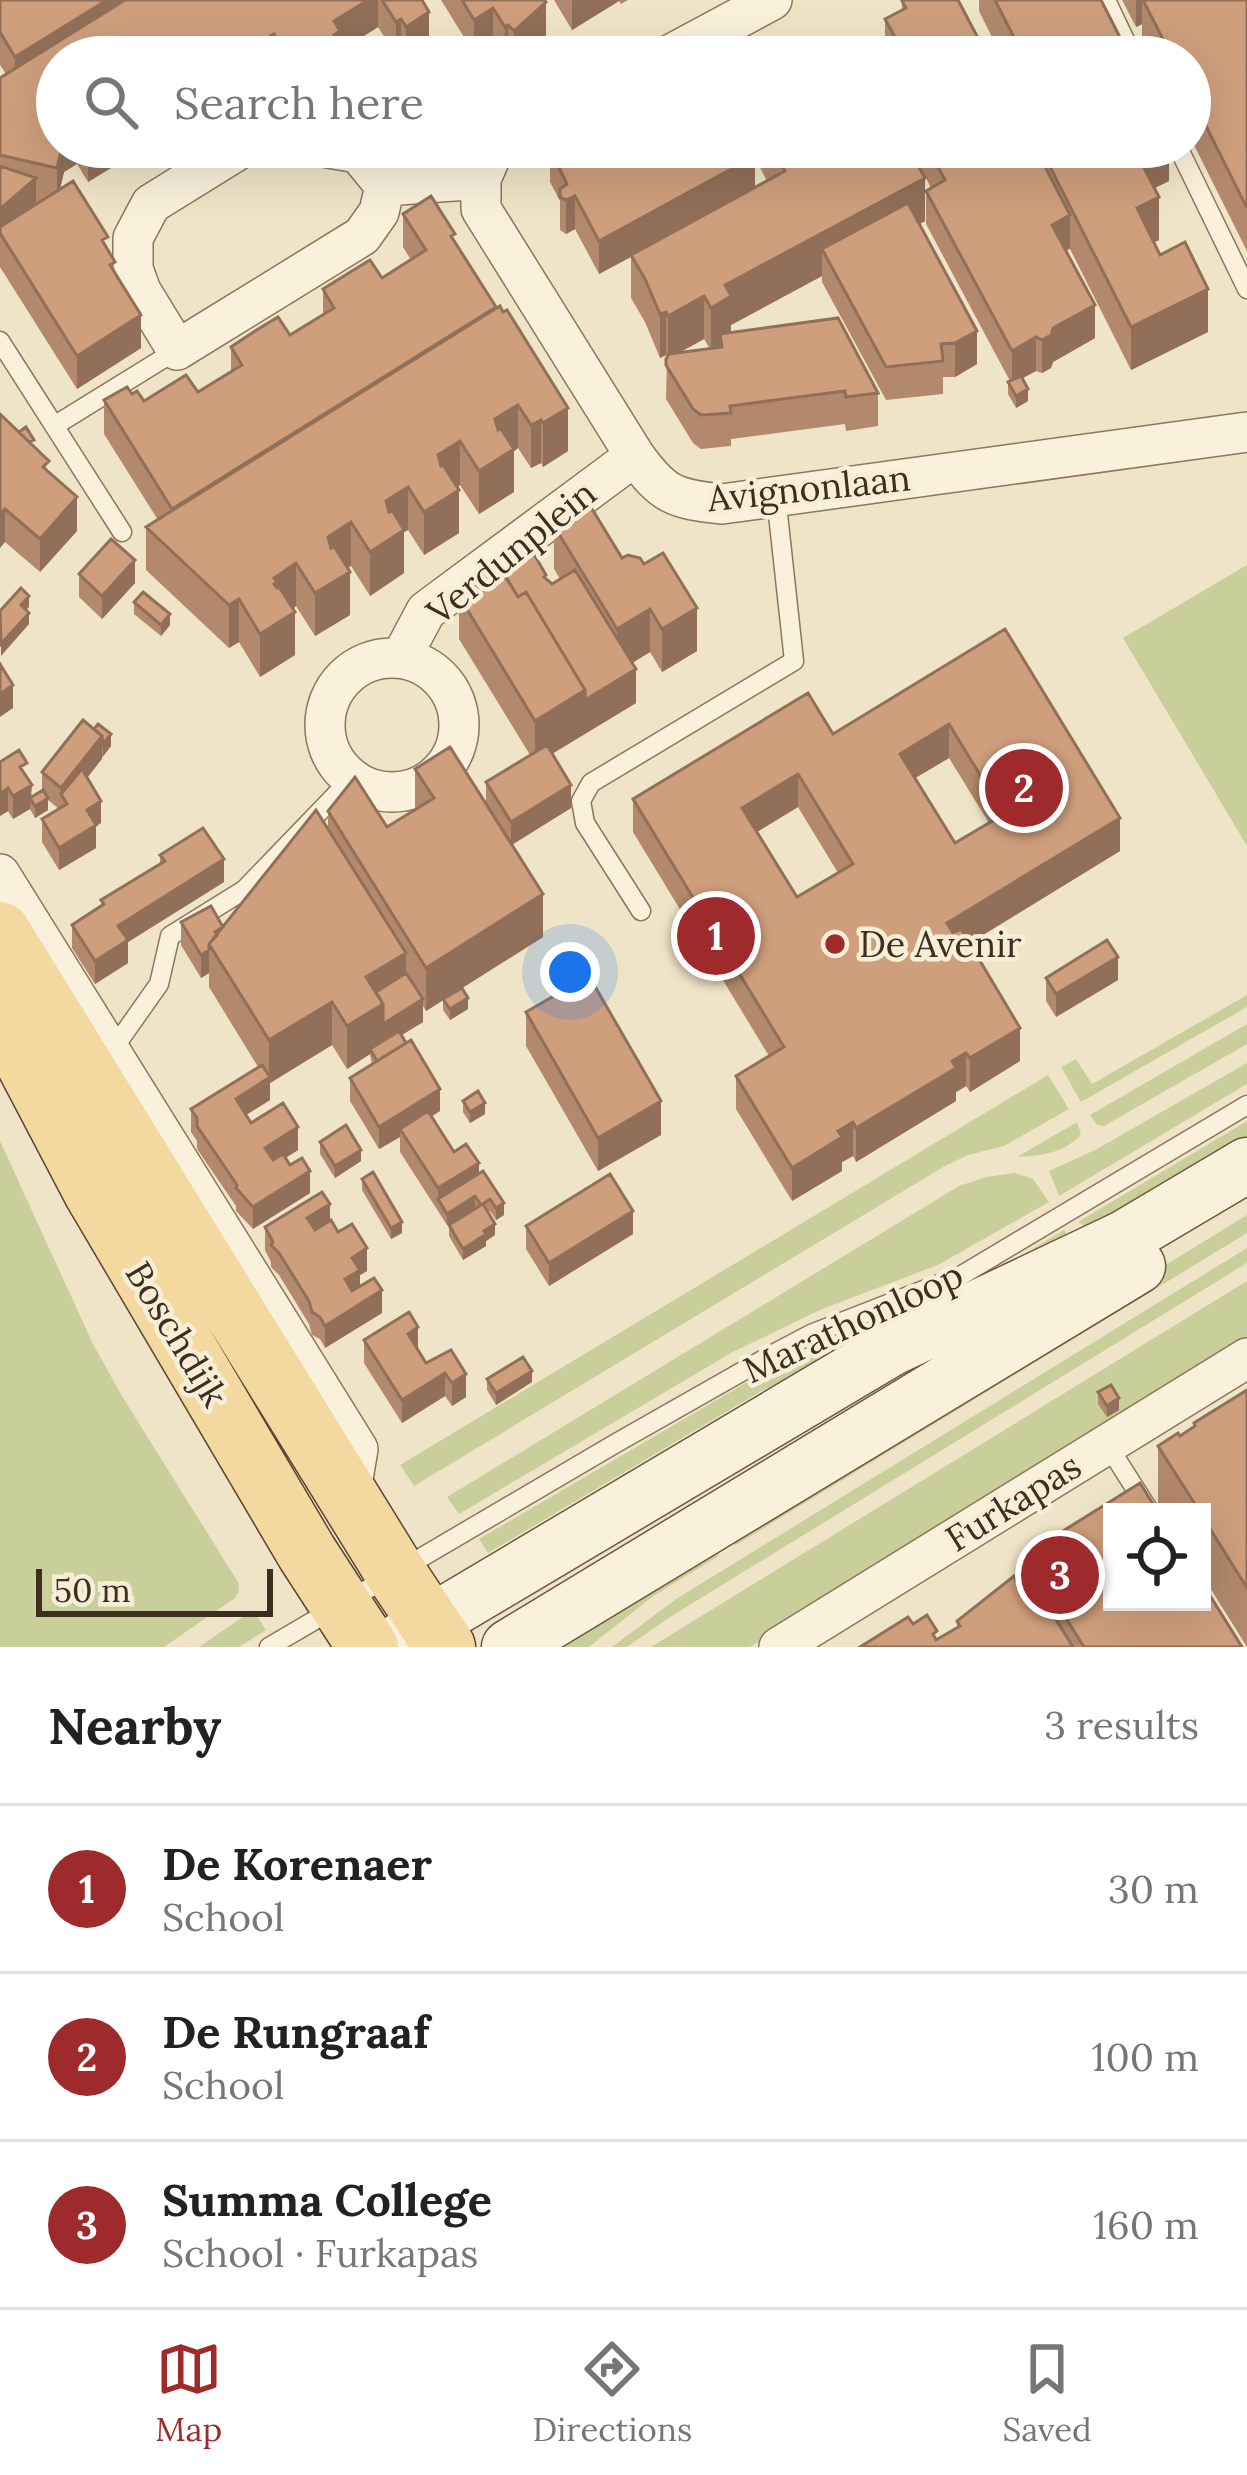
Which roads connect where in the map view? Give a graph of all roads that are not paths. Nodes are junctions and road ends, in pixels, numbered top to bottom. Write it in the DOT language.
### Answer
graph roads {
  1 [pos="772,0"];
  2 [pos="1106,0"];
  3 [pos="705,36"];
  4 [pos="1123,36"];
  5 [pos="209,168"];
  6 [pos="367,168"];
  7 [pos="466,168"];
  8 [pos="488,168"];
  9 [pos="1188,168"];
  10 [pos="385,186"];
  11 [pos="1247,289"];
  12 [pos="0,341"];
  13 [pos="177,350"];
  14 [pos="54,426"];
  15 [pos="1247,433"];
  16 [pos="634,456"];
  17 [pos="776,496"];
  18 [pos="122,532"];
  19 [pos="400,658"];
  20 [pos="351,779"];
  21 [pos="0,874"];
  22 [pos="640,911"];
  23 [pos="0,932"];
  24 [pos="0,1013"];
  25 [pos="111,1052"];
  26 [pos="1247,1106"];
  27 [pos="1247,1165"];
  28 [pos="1247,1201"];
  29 [pos="1247,1358"];
  30 [pos="1107,1444"];
  31 [pos="350,1496"];
  32 [pos="1144,1503"];
  33 [pos="395,1572"];
  34 [pos="354,1626"];
  35 [pos="421,1639"];
  36 [pos="269,1647"];
  37 [pos="509,1647"];
  38 [pos="779,1647"];
  1 -- 3 [label="street"];
  2 -- 4 [label="lane"];
  5 -- 13 [label="street"];
  6 -- 10 [label="street"];
  7 -- 10 [label="street, Avignonlaan"];
  8 -- 16 [label="street, Avignonlaan"];
  9 -- 11 [label="lane"];
  10 -- 13 [label="street"];
  12 -- 14 [label="lane"];
  13 -- 14 [label="lane"];
  14 -- 18 [label="lane"];
  15 -- 17 [label="street, Avignonlaan"];
  16 -- 17 [label="street, Avignonlaan"];
  16 -- 19 [label="street, Verdunplein"];
  17 -- 22 [label="lane"];
  19 -- 20 [label="street"];
  19 -- 20 [label="street"];
  20 -- 25 [label="lane"];
  21 -- 25 [label="street"];
  23 -- 31 [label="main road, Boschdijk"];
  24 -- 34 [label="main road, Boschdijk"];
  25 -- 31 [label="street"];
  26 -- 33 [label="lane, Marathonloop"];
  27 -- 35 [label="main road, Marathonloop"];
  28 -- 37 [label="main road"];
  29 -- 30 [label="street, Furkapas"];
  30 -- 32 [label="lane"];
  30 -- 38 [label="street, Furkapas"];
  31 -- 33 [label="main road, Boschdijk"];
  33 -- 34 [label="lane, Marathonloop"];
  33 -- 35 [label="main road, Boschdijk"];
  34 -- 36 [label="lane, Marathonloop"];
}
